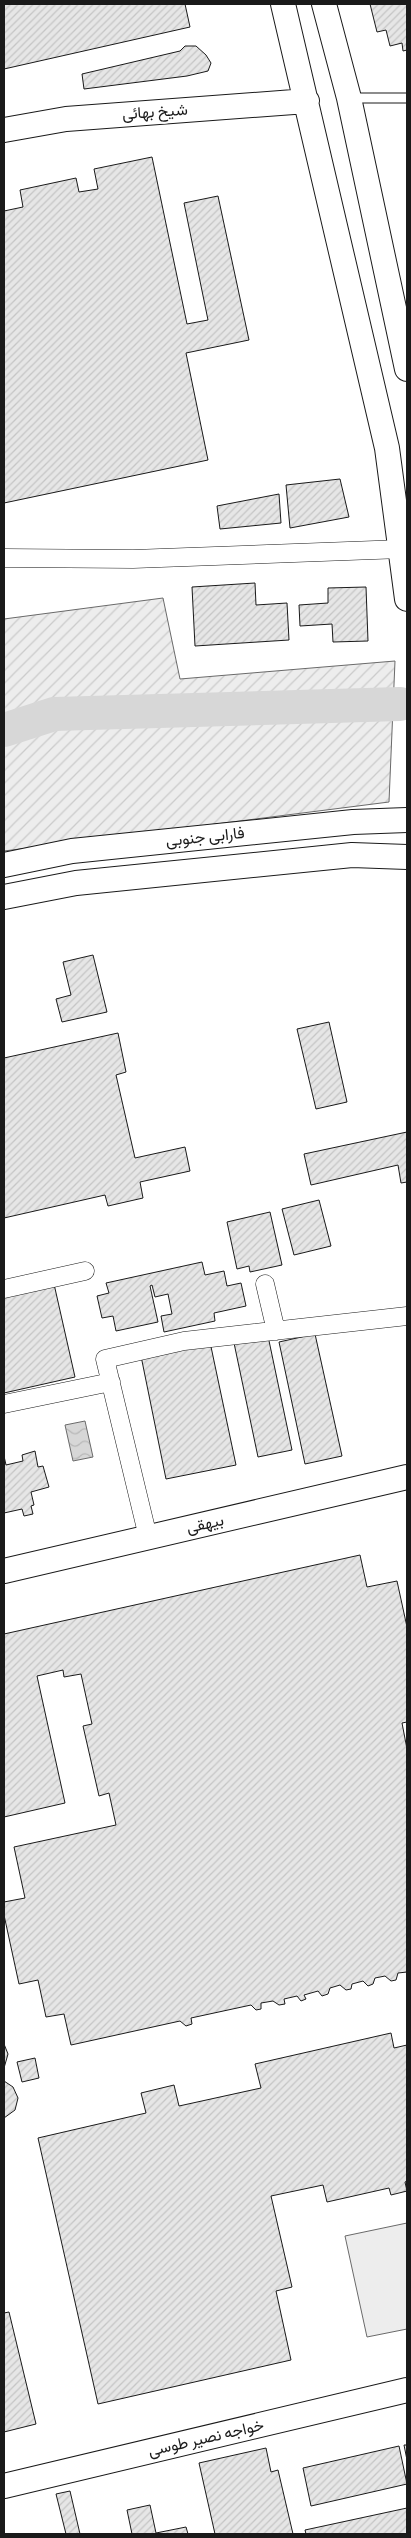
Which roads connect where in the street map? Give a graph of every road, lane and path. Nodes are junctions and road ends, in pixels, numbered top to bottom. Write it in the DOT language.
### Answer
graph roads {
  1 [pos="283,4"];
  2 [pos="324,4"];
  3 [pos="349,98"];
  4 [pos="407,98"];
  5 [pos="307,101"];
  6 [pos="4,130"];
  7 [pos="407,369"];
  8 [pos="402,549"];
  9 [pos="4,558"];
  10 [pos="407,599"];
  11 [pos="407,820"];
  12 [pos="407,857"];
  13 [pos="4,865"];
  14 [pos="4,897"];
  15 [pos="85,1272"];
  16 [pos="265,1284"];
  17 [pos="4,1289"];
  18 [pos="407,1316"];
  19 [pos="276,1330"];
  20 [pos="111,1382"];
  21 [pos="4,1404"];
  22 [pos="407,1477"];
  23 [pos="148,1538"];
  24 [pos="4,1571"];
  25 [pos="407,2390"];
  26 [pos="4,2486"];
  1 -- 5 [label="street"];
  2 -- 3 [label="street"];
  3 -- 4 [label="lane"];
  3 -- 7 [label="street"];
  5 -- 6 [label="street, شیخ بهائی"];
  5 -- 8 [label="street"];
  8 -- 9 [label="street"];
  8 -- 10 [label="street"];
  11 -- 13 [label="street, فارابی جنوبی"];
  12 -- 14 [label="street, فارابی جنوبی"];
  15 -- 17 [label="street"];
  16 -- 19 [label="street"];
  18 -- 19 [label="street"];
  19 -- 20 [label="street"];
  20 -- 21 [label="street"];
  20 -- 23 [label="street"];
  22 -- 23 [label="street, بیهقی"];
  23 -- 24 [label="street, بیهقی"];
  25 -- 26 [label="street, خواجه نصیر طوسی"];
}
